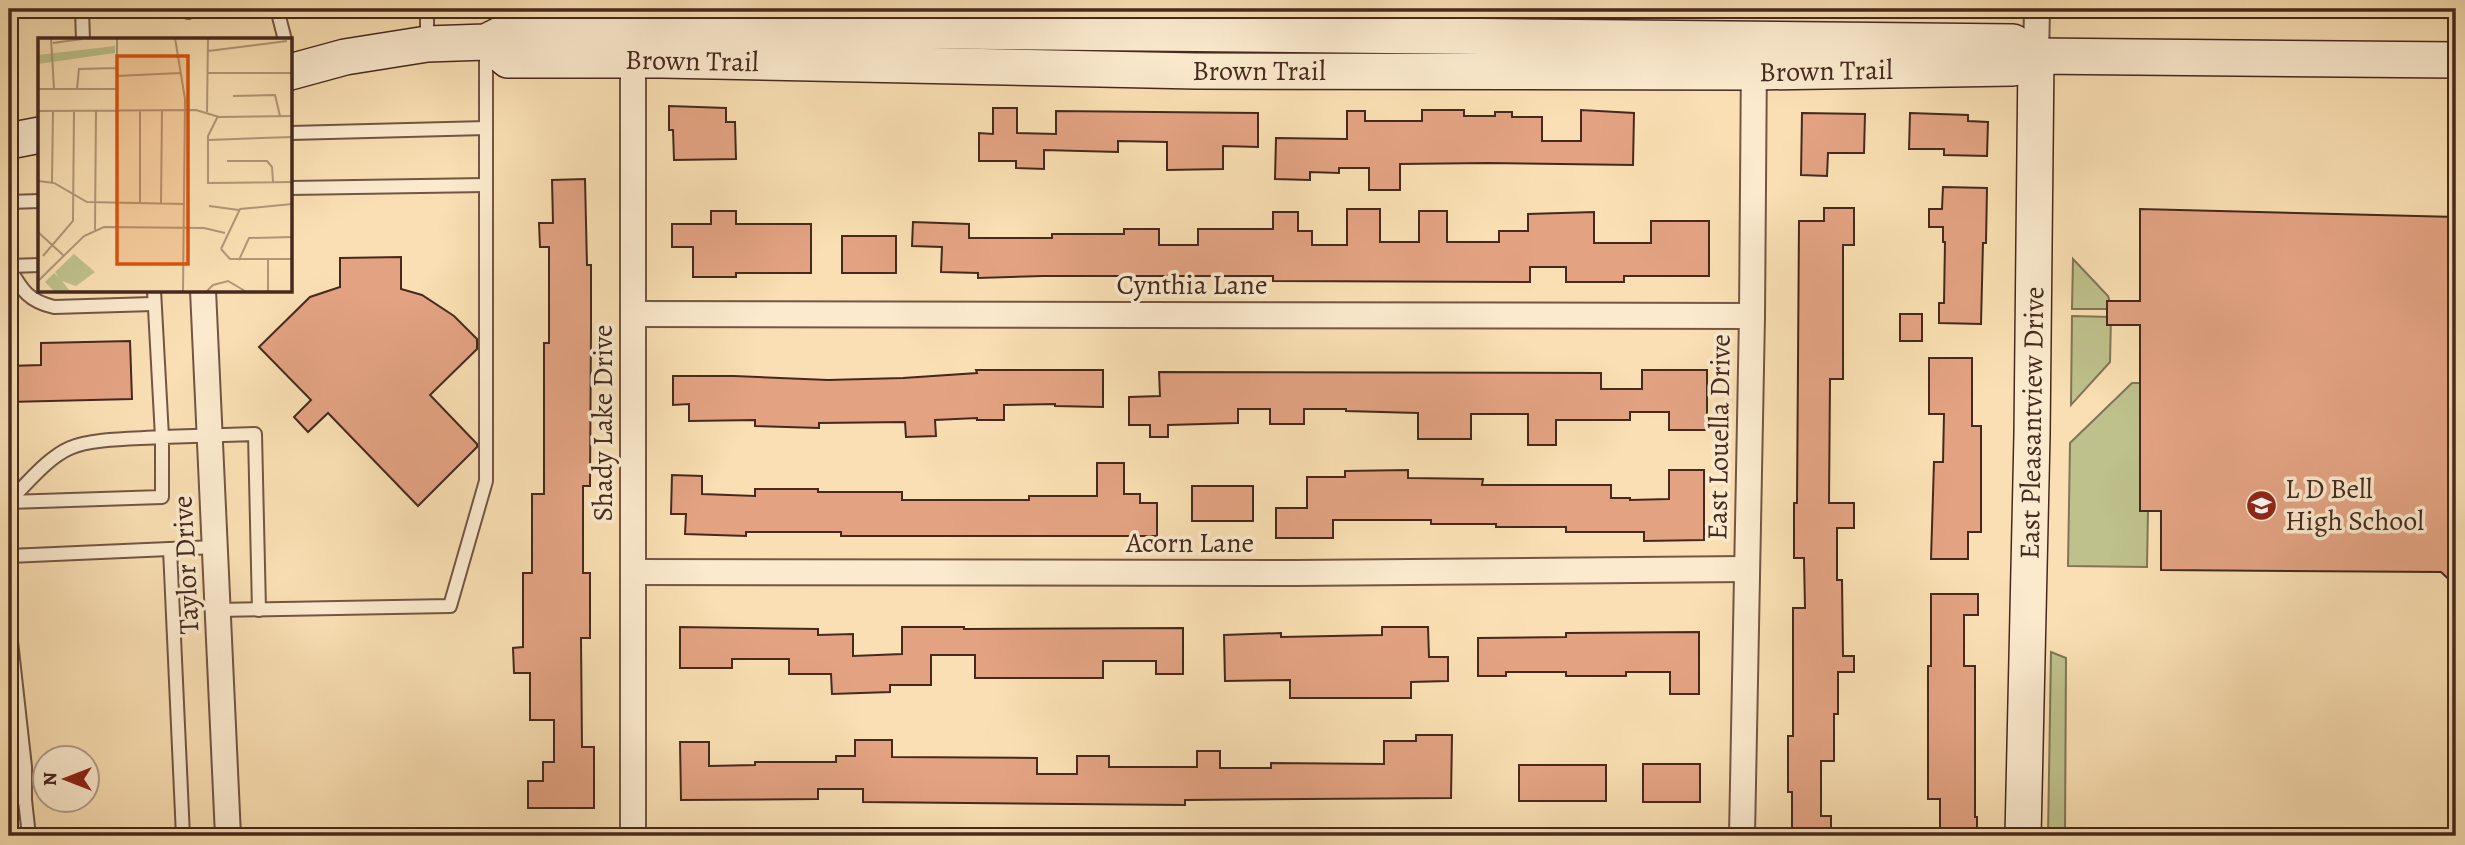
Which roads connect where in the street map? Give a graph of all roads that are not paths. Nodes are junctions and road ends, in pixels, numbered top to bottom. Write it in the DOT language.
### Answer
graph roads {
  1 [pos="82,9"];
  2 [pos="277,9"];
  3 [pos="426,9"];
  4 [pos="2037,9"];
  5 [pos="632,33"];
  6 [pos="1195,34"];
  7 [pos="83,38"];
  8 [pos="284,38"];
  9 [pos="486,41"];
  10 [pos="427,44"];
  11 [pos="1754,56"];
  12 [pos="2036,57"];
  13 [pos="2456,60"];
  14 [pos="292,61"];
  15 [pos="1196,71"];
  16 [pos="486,128"];
  17 [pos="292,133"];
  18 [pos="38,135"];
  19 [pos="9,141"];
  20 [pos="486,185"];
  21 [pos="292,188"];
  22 [pos="38,201"];
  23 [pos="9,202"];
  24 [pos="38,265"];
  25 [pos="9,267"];
  26 [pos="203,292"];
  27 [pos="154,297"];
  28 [pos="633,314"];
  29 [pos="1752,316"];
  30 [pos="210,435"];
  31 [pos="162,437"];
  32 [pos="9,501"];
  33 [pos="215,548"];
  34 [pos="170,549"];
  35 [pos="9,556"];
  36 [pos="1746,569"];
  37 [pos="634,572"];
  38 [pos="218,610"];
  39 [pos="259,610"];
  40 [pos="9,623"];
  41 [pos="9,794"];
  42 [pos="25,800"];
  43 [pos="29,836"];
  44 [pos="183,836"];
  45 [pos="228,836"];
  46 [pos="634,836"];
  47 [pos="1742,836"];
  48 [pos="2023,836"];
  1 -- 7 [label="lane"];
  2 -- 8 [label="lane"];
  3 -- 10 [label="lane"];
  4 -- 12 [label="street, East Pleasantview Drive"];
  5 -- 6 [label="street, Brown Trail"];
  5 -- 9 [label="street, Brown Trail"];
  5 -- 15 [label="street, Brown Trail"];
  5 -- 28 [label="street, Shady Lake Drive"];
  6 -- 11 [label="street, Brown Trail"];
  6 -- 15 [label="street"];
  9 -- 10 [label="street, Brown Trail"];
  9 -- 16 [label="lane"];
  10 -- 14 [label="street, Brown Trail"];
  11 -- 12 [label="street, Brown Trail"];
  11 -- 15 [label="street, Brown Trail"];
  11 -- 29 [label="street, East Louella Drive"];
  12 -- 13 [label="street, Brown Trail"];
  12 -- 48 [label="street, East Pleasantview Drive"];
  16 -- 17 [label="lane"];
  16 -- 20 [label="lane"];
  18 -- 19 [label="street"];
  20 -- 21 [label="lane"];
  20 -- 39 [label="lane"];
  22 -- 23 [label="lane"];
  24 -- 25 [label="lane"];
  25 -- 27 [label="lane"];
  26 -- 30 [label="street, Taylor Drive"];
  27 -- 31 [label="lane"];
  28 -- 29 [label="street, Cynthia Lane"];
  28 -- 37 [label="street, Shady Lake Drive"];
  29 -- 36 [label="street, East Louella Drive"];
  30 -- 31 [label="lane"];
  30 -- 33 [label="street, Taylor Drive"];
  30 -- 39 [label="lane"];
  31 -- 32 [label="lane"];
  31 -- 32 [label="lane"];
  33 -- 34 [label="lane"];
  33 -- 38 [label="street, Taylor Drive"];
  34 -- 35 [label="lane"];
  34 -- 44 [label="lane"];
  36 -- 37 [label="street, Acorn Lane"];
  36 -- 47 [label="street, East Louella Drive"];
  37 -- 46 [label="street, Shady Lake Drive"];
  38 -- 39 [label="lane"];
  38 -- 45 [label="street, Taylor Drive"];
  40 -- 42 [label="lane"];
  41 -- 42 [label="lane"];
  42 -- 43 [label="lane"];
}
